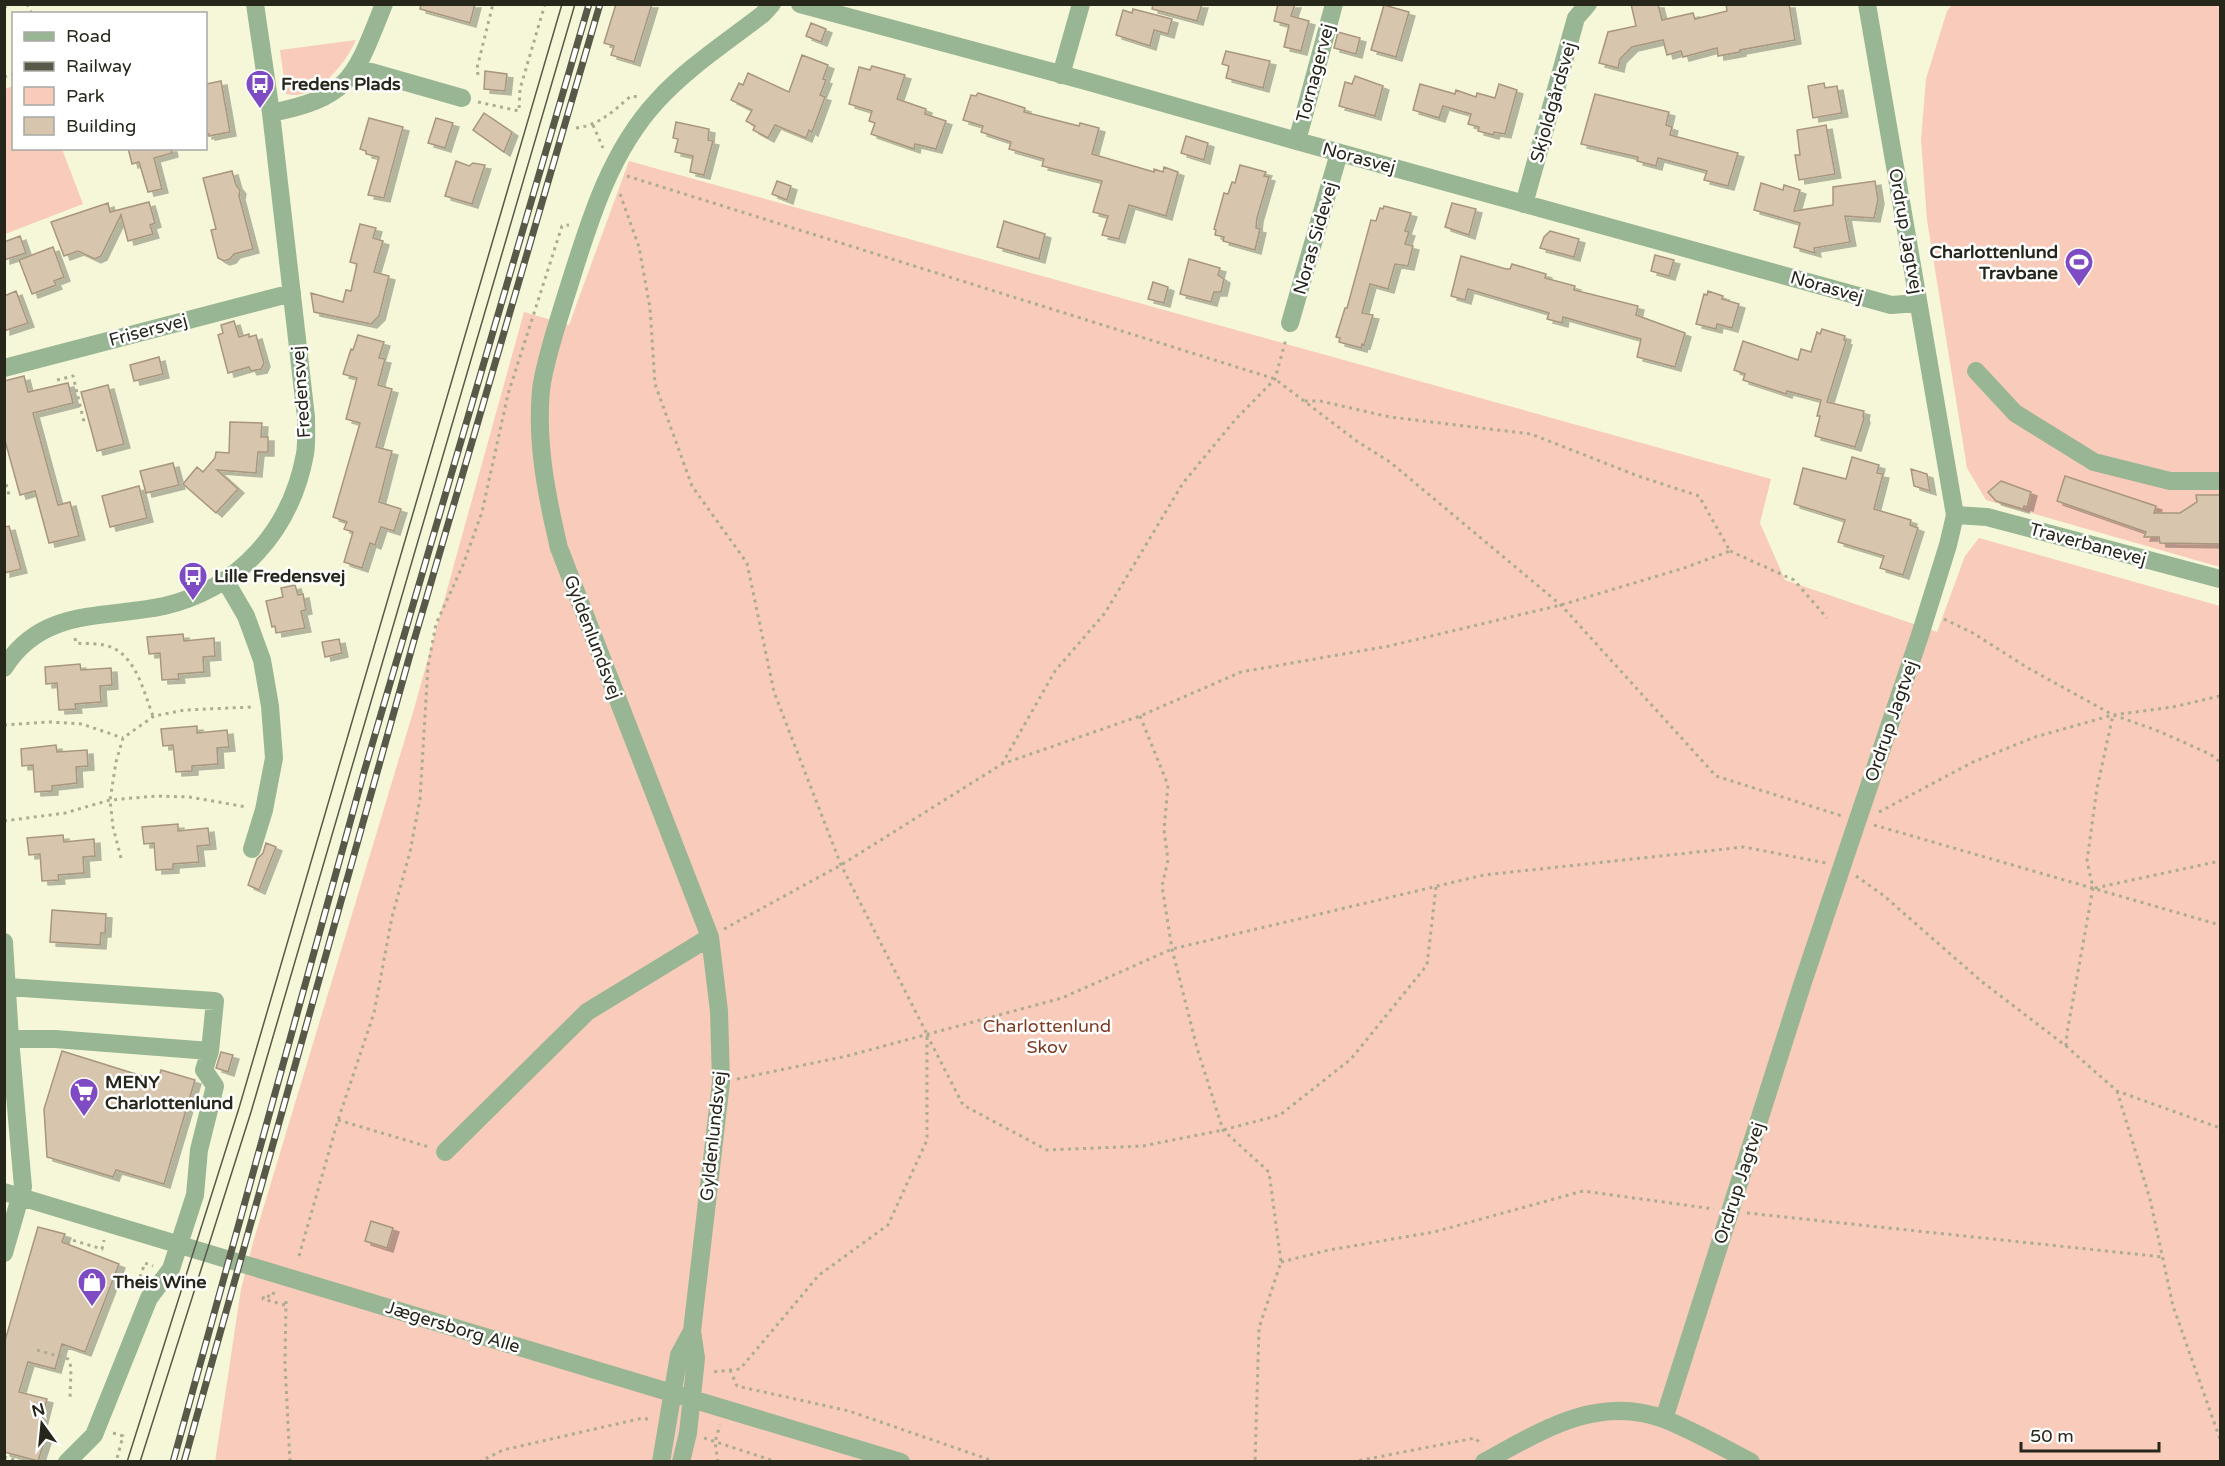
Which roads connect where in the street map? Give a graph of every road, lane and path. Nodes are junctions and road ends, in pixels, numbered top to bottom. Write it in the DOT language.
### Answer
graph roads {
  1 [pos="10,4"];
  2 [pos="255,4"];
  3 [pos="493,4"];
  4 [pos="545,4"];
  5 [pos="772,4"];
  6 [pos="800,4"];
  7 [pos="1081,4"];
  8 [pos="1334,4"];
  9 [pos="1588,4"];
  10 [pos="1867,4"];
  11 [pos="4,8"];
  12 [pos="381,12"];
  13 [pos="357,68"];
  14 [pos="478,75"];
  15 [pos="1061,75"];
  16 [pos="462,98"];
  17 [pos="656,101"];
  18 [pos="271,113"];
  19 [pos="576,128"];
  20 [pos="1297,141"];
  21 [pos="1340,153"];
  22 [pos="611,171"];
  23 [pos="1524,204"];
  24 [pos="589,222"];
  25 [pos="292,293"];
  26 [pos="1918,303"];
  27 [pos="1290,323"];
  28 [pos="4,368"];
  29 [pos="1976,371"];
  30 [pos="57,380"];
  31 [pos="1275,380"];
  32 [pos="1304,401"];
  33 [pos="84,422"];
  34 [pos="4,477"];
  35 [pos="2220,481"];
  36 [pos="9,495"];
  37 [pos="1955,515"];
  38 [pos="1730,551"];
  39 [pos="2220,579"];
  40 [pos="225,580"];
  41 [pos="1561,605"];
  42 [pos="1928,611"];
  43 [pos="72,618"];
  44 [pos="1827,618"];
  45 [pos="4,669"];
  46 [pos="2220,696"];
  47 [pos="270,706"];
  48 [pos="2113,715"];
  49 [pos="154,716"];
  50 [pos="1140,716"];
  51 [pos="4,725"];
  52 [pos="123,738"];
  53 [pos="2220,762"];
  54 [pos="1002,764"];
  55 [pos="110,800"];
  56 [pos="264,810"];
  57 [pos="4,821"];
  58 [pos="1858,821"];
  59 [pos="252,849"];
  60 [pos="121,858"];
  61 [pos="2220,861"];
  62 [pos="841,866"];
  63 [pos="1843,866"];
  64 [pos="1436,887"];
  65 [pos="2093,888"];
  66 [pos="2220,925"];
  67 [pos="710,937"];
  68 [pos="4,942"];
  69 [pos="1172,950"];
  70 [pos="7,996"];
  71 [pos="927,1034"];
  72 [pos="10,1039"];
  73 [pos="2066,1046"];
  74 [pos="210,1051"];
  75 [pos="721,1082"];
  76 [pos="2117,1091"];
  77 [pos="338,1120"];
  78 [pos="2220,1128"];
  79 [pos="1223,1130"];
  80 [pos="445,1152"];
  81 [pos="12,1195"];
  82 [pos="108,1224"];
  83 [pos="67,1244"];
  84 [pos="4,1253"];
  85 [pos="299,1256"];
  86 [pos="272,1297"];
  87 [pos="692,1331"];
  88 [pos="37,1350"];
  89 [pos="695,1368"];
  90 [pos="730,1370"];
  91 [pos="673,1393"];
  92 [pos="692,1399"];
  93 [pos="70,1400"];
  94 [pos="1664,1419"];
  95 [pos="667,1426"];
  96 [pos="97,1427"];
  97 [pos="688,1433"];
  98 [pos="2220,1439"];
  99 [pos="715,1442"];
  100 [pos="4,1457"];
  101 [pos="1489,1459"];
  102 [pos="24,1461"];
  103 [pos="68,1461"];
  104 [pos="116,1461"];
  105 [pos="290,1461"];
  106 [pos="479,1461"];
  107 [pos="661,1461"];
  108 [pos="681,1461"];
  109 [pos="718,1461"];
  110 [pos="777,1461"];
  111 [pos="902,1461"];
  112 [pos="996,1461"];
  113 [pos="1255,1461"];
  114 [pos="1352,1461"];
  115 [pos="1751,1461"];
  1 -- 11 [label="path"];
  2 -- 18 [label="street, Fredensvej"];
  3 -- 14 [label="path"];
  4 -- 16 [label="path"];
  5 -- 17 [label="street, Gyldenlundsvej"];
  6 -- 15 [label="street, Norasvej"];
  7 -- 15 [label="street"];
  8 -- 20 [label="street, Tornagervej"];
  9 -- 23 [label="street, Skjoldgårdsvej"];
  10 -- 26 [label="street, Ordrup Jagtvej"];
  12 -- 13 [label="street"];
  13 -- 16 [label="street"];
  13 -- 18 [label="street"];
  15 -- 20 [label="street, Norasvej"];
  17 -- 19 [label="path"];
  17 -- 22 [label="street, Gyldenlundsvej"];
  18 -- 25 [label="street, Fredensvej"];
  20 -- 21 [label="street, Norasvej"];
  21 -- 23 [label="street, Norasvej"];
  21 -- 27 [label="street, Noras Sidevej"];
  22 -- 24 [label="street, Gyldenlundsvej"];
  22 -- 31 [label="path"];
  22 -- 62 [label="path"];
  23 -- 26 [label="street, Norasvej"];
  24 -- 67 [label="street, Gyldenlundsvej"];
  24 -- 77 [label="path"];
  25 -- 28 [label="street, Frisersvej"];
  25 -- 40 [label="street, Fredensvej"];
  26 -- 37 [label="street, Ordrup Jagtvej"];
  27 -- 31 [label="path"];
  29 -- 35 [label="street"];
  30 -- 33 [label="path"];
  31 -- 32 [label="path"];
  31 -- 54 [label="path"];
  32 -- 38 [label="path"];
  32 -- 41 [label="path"];
  34 -- 36 [label="path"];
  37 -- 39 [label="street, Traverbanevej"];
  37 -- 42 [label="street, Ordrup Jagtvej"];
  38 -- 41 [label="path"];
  38 -- 44 [label="path"];
  40 -- 43 [label="street, Fredensvej"];
  40 -- 47 [label="street"];
  41 -- 50 [label="path"];
  41 -- 58 [label="path"];
  42 -- 48 [label="path"];
  42 -- 58 [label="street, Ordrup Jagtvej"];
  43 -- 45 [label="street, Fredensvej"];
  43 -- 49 [label="path"];
  46 -- 48 [label="path"];
  47 -- 49 [label="path"];
  47 -- 56 [label="street"];
  48 -- 53 [label="path"];
  48 -- 58 [label="path"];
  48 -- 65 [label="path"];
  49 -- 52 [label="path"];
  50 -- 54 [label="path"];
  50 -- 69 [label="path"];
  51 -- 52 [label="path"];
  52 -- 55 [label="path"];
  54 -- 62 [label="path"];
  55 -- 56 [label="path"];
  55 -- 57 [label="path"];
  55 -- 60 [label="path"];
  56 -- 59 [label="street"];
  58 -- 63 [label="street, Ordrup Jagtvej"];
  58 -- 65 [label="path"];
  61 -- 65 [label="path"];
  62 -- 67 [label="path"];
  62 -- 71 [label="path"];
  63 -- 64 [label="path"];
  63 -- 73 [label="path"];
  63 -- 94 [label="street, Ordrup Jagtvej"];
  64 -- 69 [label="path"];
  64 -- 79 [label="path"];
  65 -- 66 [label="path"];
  65 -- 73 [label="path"];
  67 -- 75 [label="street, Gyldenlundsvej"];
  67 -- 80 [label="street"];
  68 -- 70 [label="street"];
  69 -- 71 [label="path"];
  69 -- 79 [label="path"];
  70 -- 72 [label="street"];
  70 -- 74 [label="street"];
  71 -- 75 [label="path"];
  71 -- 79 [label="path"];
  71 -- 90 [label="path"];
  72 -- 74 [label="street"];
  72 -- 81 [label="street"];
  73 -- 76 [label="path"];
  74 -- 96 [label="street"];
  75 -- 87 [label="street, Gyldenlundsvej"];
  76 -- 78 [label="path"];
  76 -- 98 [label="path"];
  77 -- 80 [label="path"];
  77 -- 85 [label="path"];
  79 -- 113 [label="path"];
  81 -- 82 [label="street, Jægersborg Alle"];
  81 -- 84 [label="street"];
  82 -- 83 [label="path"];
  82 -- 91 [label="street, Jægersborg Alle"];
  86 -- 105 [label="path"];
  87 -- 89 [label="street, Gyldenlundsvej"];
  87 -- 91 [label="street, Gyldenlundsvej"];
  88 -- 93 [label="path"];
  89 -- 90 [label="path"];
  89 -- 92 [label="street, Gyldenlundsvej"];
  90 -- 112 [label="path"];
  91 -- 92 [label="street, Jægersborg Alle"];
  91 -- 95 [label="street, Gyldenlundsvej"];
  92 -- 97 [label="street, Gyldenlundsvej"];
  92 -- 111 [label="street, Jægersborg Alle"];
  94 -- 101 [label="street"];
  94 -- 115 [label="street"];
  95 -- 106 [label="path"];
  95 -- 107 [label="street, Gyldenlundsvej"];
  96 -- 103 [label="street"];
  96 -- 104 [label="path"];
  97 -- 99 [label="path"];
  97 -- 108 [label="street, Gyldenlundsvej"];
  99 -- 109 [label="path"];
  99 -- 110 [label="path"];
  100 -- 102 [label="path"];
  101 -- 114 [label="path"];
}
